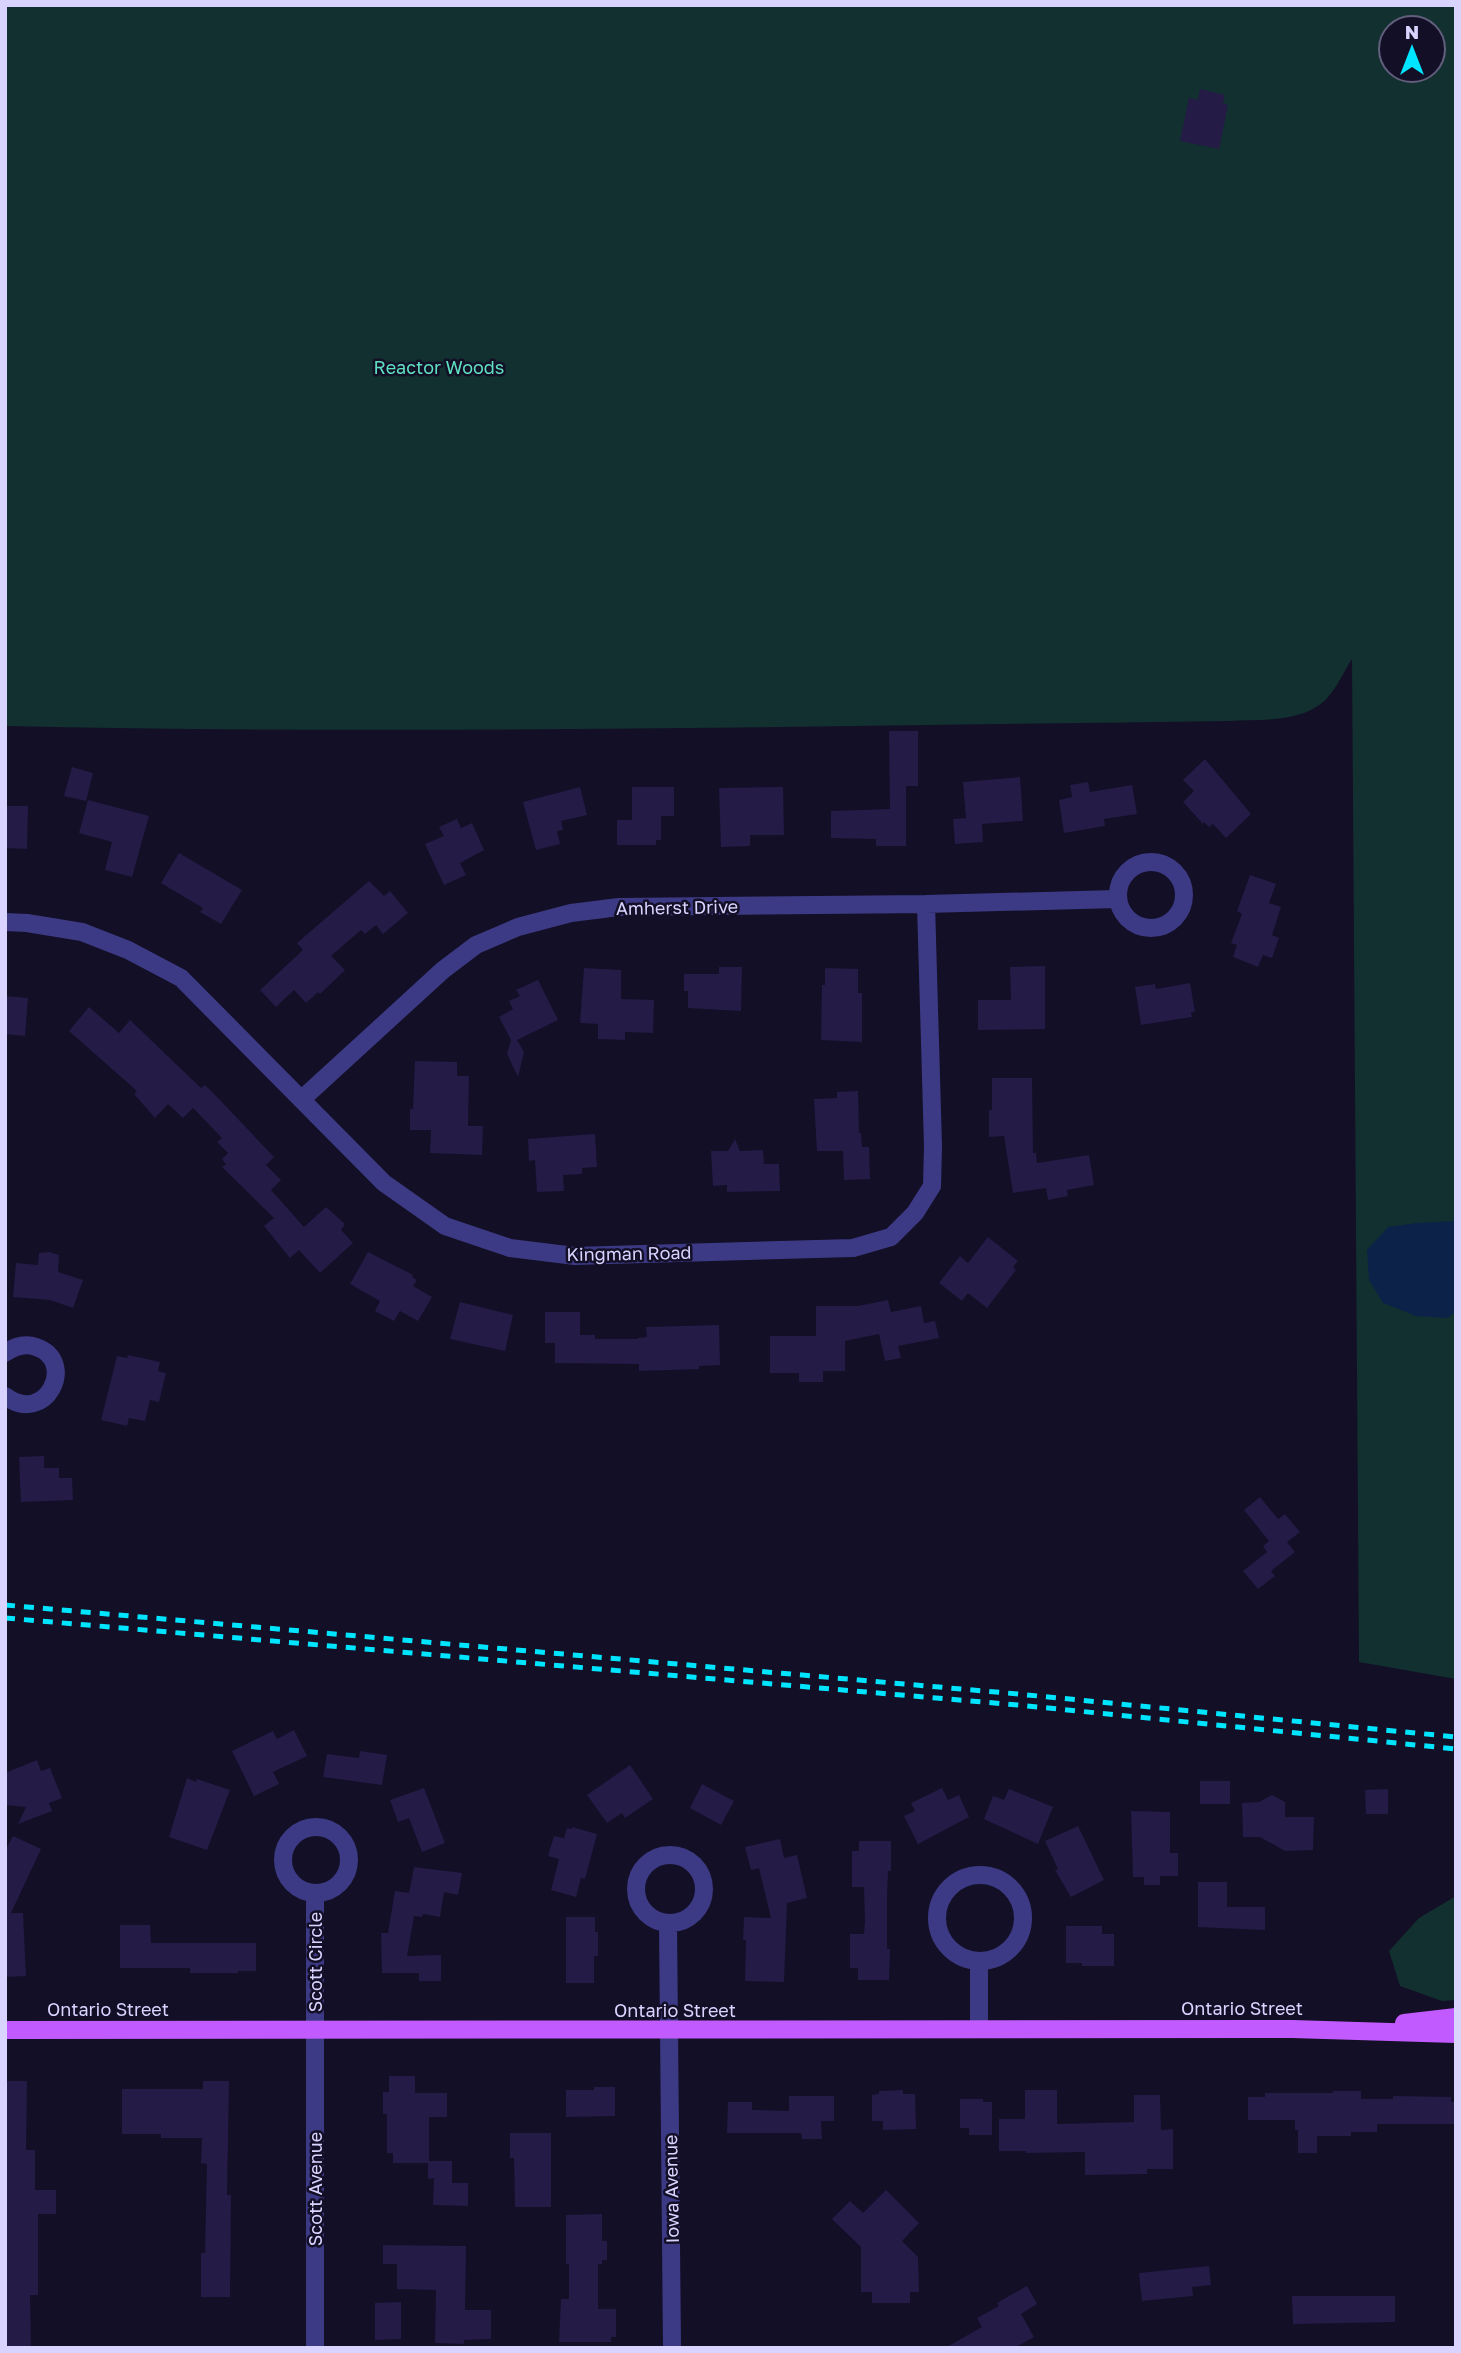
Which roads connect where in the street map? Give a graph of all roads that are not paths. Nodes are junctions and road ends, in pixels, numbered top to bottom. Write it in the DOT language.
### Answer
graph roads {
  1 [pos="1117,899"];
  2 [pos="926,904"];
  3 [pos="5,922"];
  4 [pos="302,1099"];
  5 [pos="5,1353"];
  6 [pos="5,1396"];
  7 [pos="315,1893"];
  8 [pos="668,1923"];
  9 [pos="979,1962"];
  10 [pos="1456,2017"];
  11 [pos="979,2029"];
  12 [pos="5,2030"];
  13 [pos="315,2030"];
  14 [pos="1345,2030"];
  15 [pos="669,2031"];
  16 [pos="1456,2034"];
  17 [pos="316,2348"];
  18 [pos="672,2348"];
  1 -- 2 [label="street, Amherst Drive"];
  2 -- 4 [label="street, Amherst Drive"];
  2 -- 4 [label="street, Kingman Road"];
  3 -- 4 [label="street, Kingman Road"];
  5 -- 6 [label="street"];
  7 -- 13 [label="street, Scott Circle"];
  8 -- 15 [label="street, Iowa Avenue"];
  9 -- 9 [label="street"];
  9 -- 11 [label="street"];
  10 -- 14 [label="main road, Ontario Street"];
  11 -- 14 [label="main road, Ontario Street"];
  11 -- 15 [label="main road, Ontario Street"];
  12 -- 13 [label="main road, Ontario Street"];
  13 -- 15 [label="main road, Ontario Street"];
  13 -- 17 [label="street, Scott Avenue"];
  14 -- 16 [label="main road, Ontario Street"];
  15 -- 18 [label="street, Iowa Avenue"];
}
